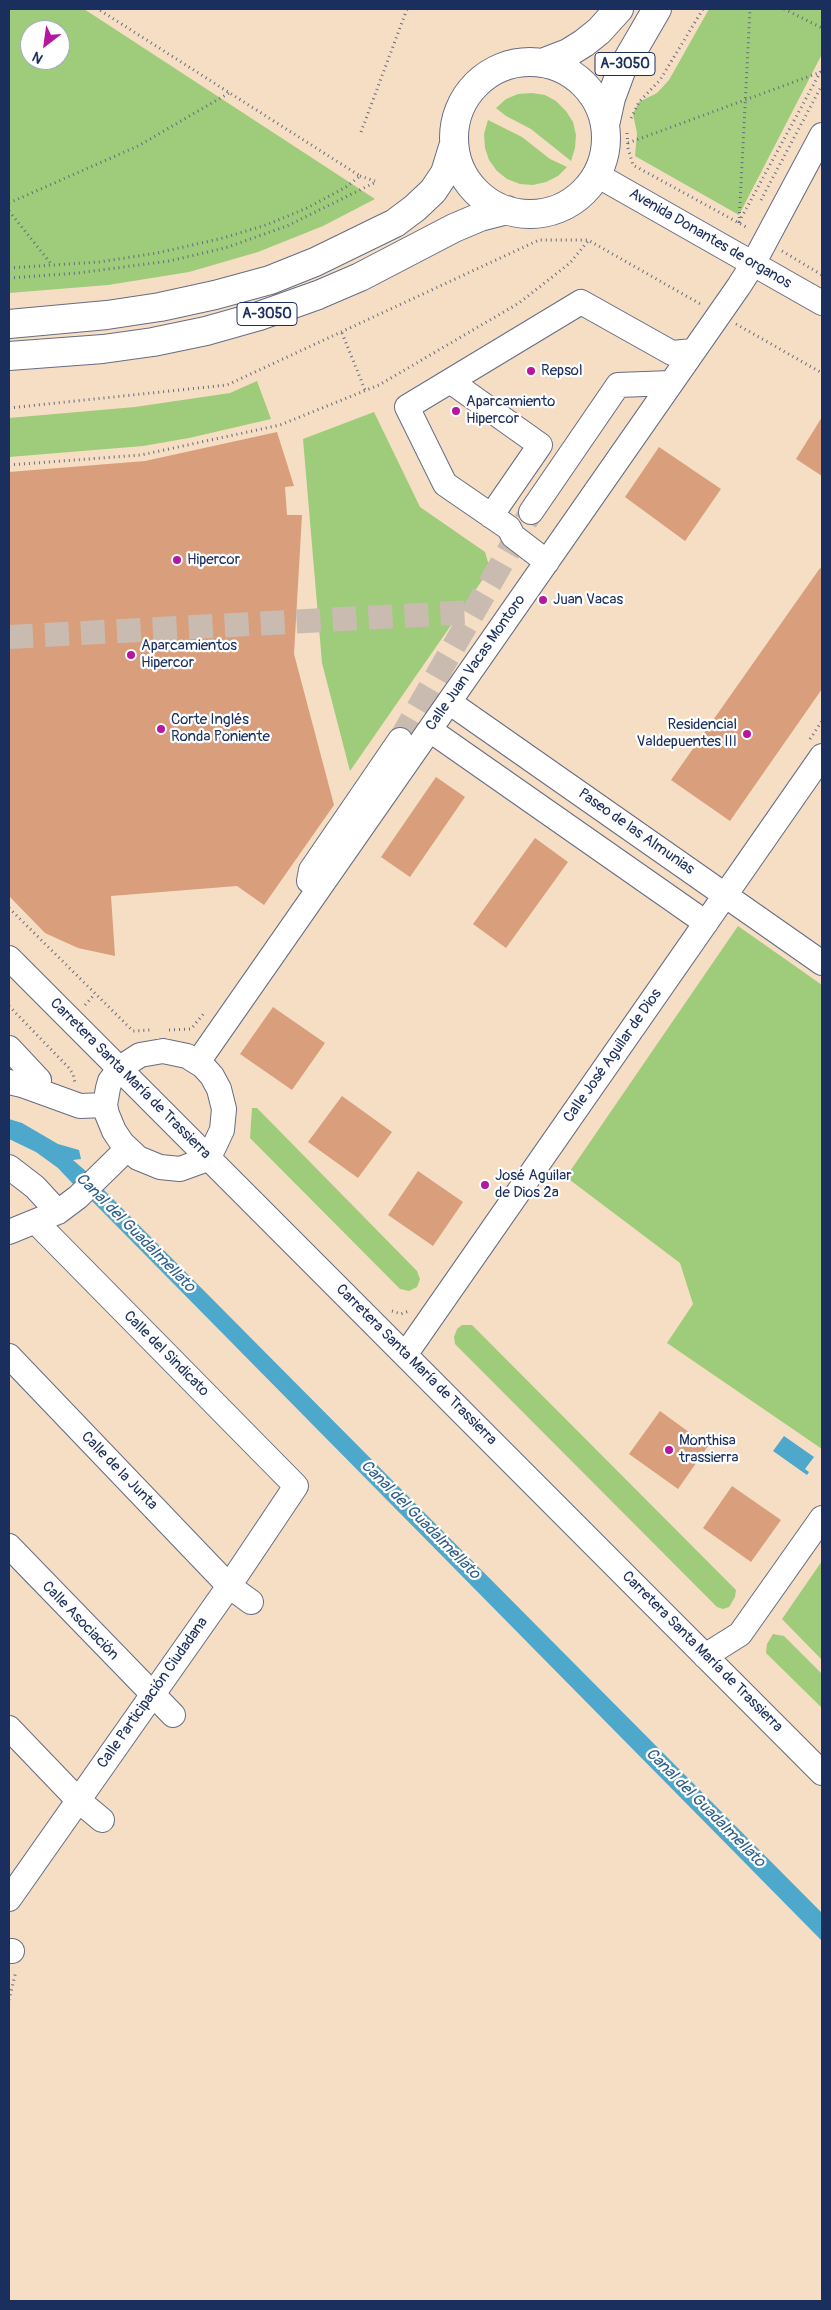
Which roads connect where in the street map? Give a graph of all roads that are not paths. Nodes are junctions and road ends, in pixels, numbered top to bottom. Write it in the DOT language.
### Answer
graph roads {
  1 [pos="619,9"];
  2 [pos="657,9"];
  3 [pos="542,63"];
  4 [pos="606,125"];
  5 [pos="822,135"];
  6 [pos="454,144"];
  7 [pos="597,175"];
  8 [pos="507,210"];
  9 [pos="753,264"];
  10 [pos="822,303"];
  11 [pos="9,324"];
  12 [pos="693,350"];
  13 [pos="9,356"];
  14 [pos="450,381"];
  15 [pos="671,383"];
  16 [pos="531,512"];
  17 [pos="490,516"];
  18 [pos="547,562"];
  19 [pos="449,702"];
  20 [pos="430,730"];
  21 [pos="400,740"];
  22 [pos="822,756"];
  23 [pos="725,895"];
  24 [pos="305,906"];
  25 [pos="706,923"];
  26 [pos="9,958"];
  27 [pos="822,963"];
  28 [pos="9,1048"];
  29 [pos="198,1062"];
  30 [pos="120,1068"];
  31 [pos="9,1082"];
  32 [pos="36,1090"];
  33 [pos="105,1105"];
  34 [pos="127,1149"];
  35 [pos="207,1156"];
  36 [pos="9,1167"];
  37 [pos="58,1212"];
  38 [pos="36,1222"];
  39 [pos="9,1232"];
  40 [pos="9,1356"];
  41 [pos="406,1356"];
  42 [pos="296,1486"];
  43 [pos="822,1518"];
  44 [pos="9,1546"];
  45 [pos="229,1586"];
  46 [pos="251,1602"];
  47 [pos="705,1656"];
  48 [pos="152,1695"];
  49 [pos="173,1715"];
  50 [pos="9,1728"];
  51 [pos="822,1774"];
  52 [pos="78,1800"];
  53 [pos="102,1820"];
  54 [pos="9,1899"];
  1 -- 3 [label="highway, A-3050"];
  2 -- 4 [label="highway, A-3050"];
  3 -- 4 [label="highway, A-3050"];
  3 -- 6 [label="highway, A-3050"];
  4 -- 7 [label="highway, A-3050"];
  5 -- 9 [label="street, Calle Juan Vacas Montoro"];
  6 -- 8 [label="highway, A-3050"];
  6 -- 11 [label="highway, A-3050"];
  7 -- 8 [label="highway, A-3050"];
  7 -- 9 [label="street, Avenida Donantes de organos"];
  8 -- 13 [label="highway, A-3050"];
  9 -- 10 [label="street, Avenida Donantes de organos"];
  9 -- 12 [label="street, Calle Juan Vacas Montoro"];
  12 -- 14 [label="street"];
  12 -- 15 [label="street, Calle Juan Vacas Montoro"];
  14 -- 17 [label="street"];
  14 -- 17 [label="street"];
  15 -- 16 [label="street"];
  15 -- 18 [label="street, Calle Juan Vacas Montoro"];
  17 -- 18 [label="street"];
  18 -- 19 [label="street, Calle Juan Vacas Montoro"];
  19 -- 20 [label="street, Calle Juan Vacas Montoro"];
  19 -- 23 [label="street, Paseo de las Almunias"];
  20 -- 24 [label="street, Calle Juan Vacas Montoro"];
  20 -- 25 [label="street"];
  21 -- 24 [label="street"];
  22 -- 23 [label="street, Calle José Aguilar de Dios"];
  23 -- 25 [label="street, Calle José Aguilar de Dios"];
  23 -- 27 [label="street, Paseo de las Almunias"];
  24 -- 29 [label="street, Calle Juan Vacas Montoro"];
  25 -- 41 [label="street, Calle José Aguilar de Dios"];
  26 -- 30 [label="street, Carretera Santa María de Trassierra"];
  28 -- 32 [label="street"];
  29 -- 30 [label="street"];
  29 -- 35 [label="street"];
  30 -- 33 [label="street"];
  30 -- 35 [label="street, Carretera Santa María de Trassierra"];
  31 -- 32 [label="street"];
  32 -- 33 [label="street"];
  33 -- 34 [label="street"];
  34 -- 35 [label="street"];
  34 -- 37 [label="street"];
  35 -- 41 [label="street, Carretera Santa María de Trassierra"];
  36 -- 37 [label="street"];
  37 -- 38 [label="street"];
  38 -- 39 [label="street"];
  38 -- 42 [label="street, Calle del Sindicato"];
  40 -- 45 [label="street, Calle de la Junta"];
  41 -- 47 [label="street, Carretera Santa María de Trassierra"];
  42 -- 45 [label="street, Calle Participación Ciudadana"];
  43 -- 47 [label="street"];
  44 -- 48 [label="street, Calle Asociación"];
  45 -- 46 [label="street, Calle de la Junta"];
  45 -- 48 [label="street, Calle Participación Ciudadana"];
  47 -- 51 [label="street, Carretera Santa María de Trassierra"];
  48 -- 49 [label="street, Calle Asociación"];
  48 -- 52 [label="street, Calle Participación Ciudadana"];
  50 -- 52 [label="street"];
  52 -- 53 [label="street"];
  52 -- 54 [label="street, Calle Participación Ciudadana"];
}
